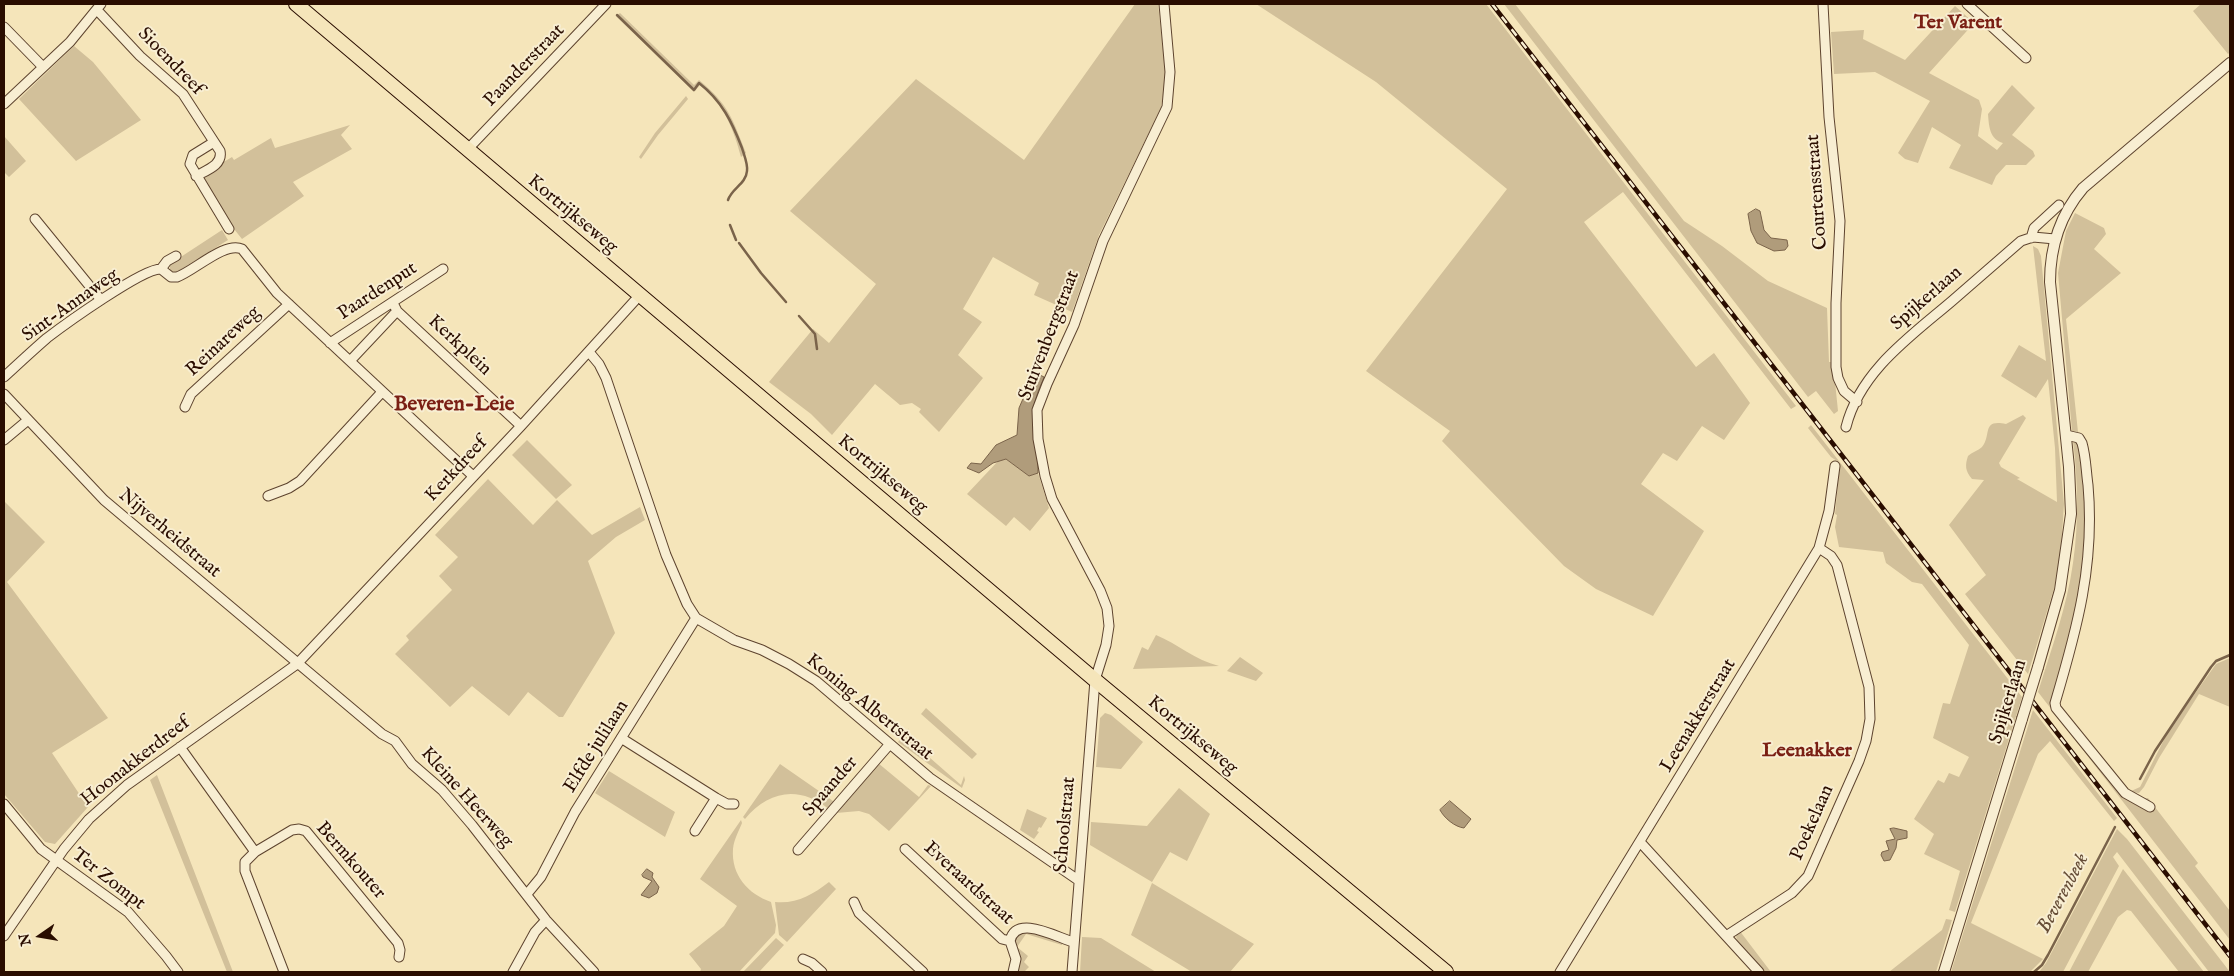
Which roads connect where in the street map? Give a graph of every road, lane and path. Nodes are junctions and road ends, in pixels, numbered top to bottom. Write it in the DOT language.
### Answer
graph roads {
  1 [pos="296,4"];
  2 [pos="606,4"];
  3 [pos="1164,4"];
  4 [pos="1823,4"];
  5 [pos="1967,4"];
  6 [pos="99,7"];
  7 [pos="4,28"];
  8 [pos="2026,58"];
  9 [pos="2230,63"];
  10 [pos="43,67"];
  11 [pos="4,104"];
  12 [pos="214,142"];
  13 [pos="468,150"];
  14 [pos="196,176"];
  15 [pos="2059,205"];
  16 [pos="35,219"];
  17 [pos="229,229"];
  18 [pos="2031,238"];
  19 [pos="2055,239"];
  20 [pos="176,256"];
  21 [pos="161,270"];
  22 [pos="443,270"];
  23 [pos="639,296"];
  24 [pos="102,300"];
  25 [pos="289,304"];
  26 [pos="395,307"];
  27 [pos="330,342"];
  28 [pos="589,352"];
  29 [pos="350,361"];
  30 [pos="4,377"];
  31 [pos="382,392"];
  32 [pos="4,394"];
  33 [pos="1857,402"];
  34 [pos="185,408"];
  35 [pos="28,420"];
  36 [pos="521,426"];
  37 [pos="1846,427"];
  38 [pos="2066,435"];
  39 [pos="4,440"];
  40 [pos="1835,466"];
  41 [pos="473,476"];
  42 [pos="268,496"];
  43 [pos="1819,548"];
  44 [pos="696,618"];
  45 [pos="297,664"];
  46 [pos="1095,680"];
  47 [pos="621,738"];
  48 [pos="889,745"];
  49 [pos="180,747"];
  50 [pos="716,798"];
  51 [pos="4,804"];
  52 [pos="734,804"];
  53 [pos="2150,807"];
  54 [pos="695,831"];
  55 [pos="1640,843"];
  56 [pos="905,849"];
  57 [pos="798,850"];
  58 [pos="255,852"];
  59 [pos="56,860"];
  60 [pos="1078,880"];
  61 [pos="527,894"];
  62 [pos="854,902"];
  63 [pos="546,920"];
  64 [pos="4,936"];
  65 [pos="1726,936"];
  66 [pos="1010,941"];
  67 [pos="1074,942"];
  68 [pos="399,957"];
  69 [pos="803,959"];
  70 [pos="178,972"];
  71 [pos="284,972"];
  72 [pos="513,972"];
  73 [pos="594,972"];
  74 [pos="822,972"];
  75 [pos="923,972"];
  76 [pos="1013,972"];
  77 [pos="1072,972"];
  78 [pos="1446,972"];
  79 [pos="1560,972"];
  80 [pos="1759,972"];
  81 [pos="1944,972"];
  1 -- 13 [label="main road, Kortrijkseweg"];
  2 -- 13 [label="street, Paanderstraat"];
  3 -- 46 [label="street, Stuivenbergstraat"];
  4 -- 33 [label="street, Courtensstraat"];
  5 -- 8 [label="street"];
  6 -- 10 [label="street"];
  6 -- 12 [label="street, Sioendreef"];
  7 -- 10 [label="street"];
  9 -- 19 [label="street, Spijkerlaan"];
  10 -- 11 [label="street"];
  12 -- 14 [label="street"];
  12 -- 14 [label="street, Sioendreef"];
  13 -- 23 [label="main road, Kortrijkseweg"];
  14 -- 17 [label="street"];
  15 -- 18 [label="street, Spijkerlaan"];
  16 -- 24 [label="street"];
  18 -- 19 [label="street"];
  18 -- 33 [label="street, Spijkerlaan"];
  19 -- 38 [label="street, Spijkerlaan"];
  20 -- 21 [label="street, Sint-Annaweg"];
  21 -- 24 [label="street, Sint-Annaweg"];
  21 -- 25 [label="street"];
  22 -- 26 [label="street, Paardenput"];
  23 -- 28 [label="street, Kerkdreef"];
  23 -- 46 [label="main road, Kortrijkseweg"];
  24 -- 30 [label="street, Sint-Annaweg"];
  25 -- 27 [label="street"];
  25 -- 34 [label="street, Reinareweg"];
  26 -- 27 [label="street, Paardenput"];
  26 -- 29 [label="street"];
  26 -- 36 [label="street, Kerkplein"];
  27 -- 29 [label="street"];
  28 -- 36 [label="street, Kerkdreef"];
  28 -- 44 [label="street, Koning Albertstraat"];
  29 -- 31 [label="street"];
  31 -- 41 [label="street"];
  31 -- 42 [label="street"];
  32 -- 35 [label="street, Nijverheidstraat"];
  33 -- 37 [label="street, Spijkerlaan"];
  35 -- 39 [label="street"];
  35 -- 45 [label="street, Nijverheidstraat"];
  36 -- 41 [label="street, Kerkdreef"];
  38 -- 53 [label="street"];
  38 -- 81 [label="street, Spijkerlaan, bridge"];
  40 -- 43 [label="street, Leenakkerstraat"];
  41 -- 45 [label="street, Kerkdreef"];
  43 -- 55 [label="street, Leenakkerstraat"];
  43 -- 65 [label="street, Poekelaan"];
  44 -- 47 [label="street, Elfde julilaan"];
  44 -- 48 [label="street, Koning Albertstraat"];
  45 -- 49 [label="street, Hoonakkerdreef"];
  45 -- 61 [label="street, Kleine Heerweg"];
  46 -- 60 [label="street, Schoolstraat"];
  46 -- 78 [label="main road, Kortrijkseweg"];
  47 -- 50 [label="street"];
  47 -- 61 [label="street, Elfde julilaan"];
  48 -- 57 [label="street, Spaander"];
  48 -- 60 [label="street, Koning Albertstraat"];
  49 -- 58 [label="street"];
  49 -- 59 [label="street, Hoonakkerdreef"];
  50 -- 52 [label="street"];
  50 -- 54 [label="street"];
  51 -- 59 [label="street, Ter Zompt"];
  55 -- 65 [label="street"];
  55 -- 79 [label="street, Leenakkerstraat"];
  56 -- 66 [label="street, Everaardstraat"];
  58 -- 68 [label="street, Bermkouter"];
  58 -- 71 [label="street"];
  59 -- 64 [label="street, Hoonakkerdreef"];
  59 -- 70 [label="street, Ter Zompt"];
  60 -- 67 [label="street, Schoolstraat"];
  61 -- 63 [label="street, Kleine Heerweg"];
  62 -- 75 [label="street"];
  63 -- 72 [label="street"];
  63 -- 73 [label="street, Kleine Heerweg"];
  65 -- 80 [label="street"];
  66 -- 67 [label="street"];
  66 -- 76 [label="street"];
  67 -- 77 [label="street, Schoolstraat"];
  69 -- 74 [label="street"];
}
